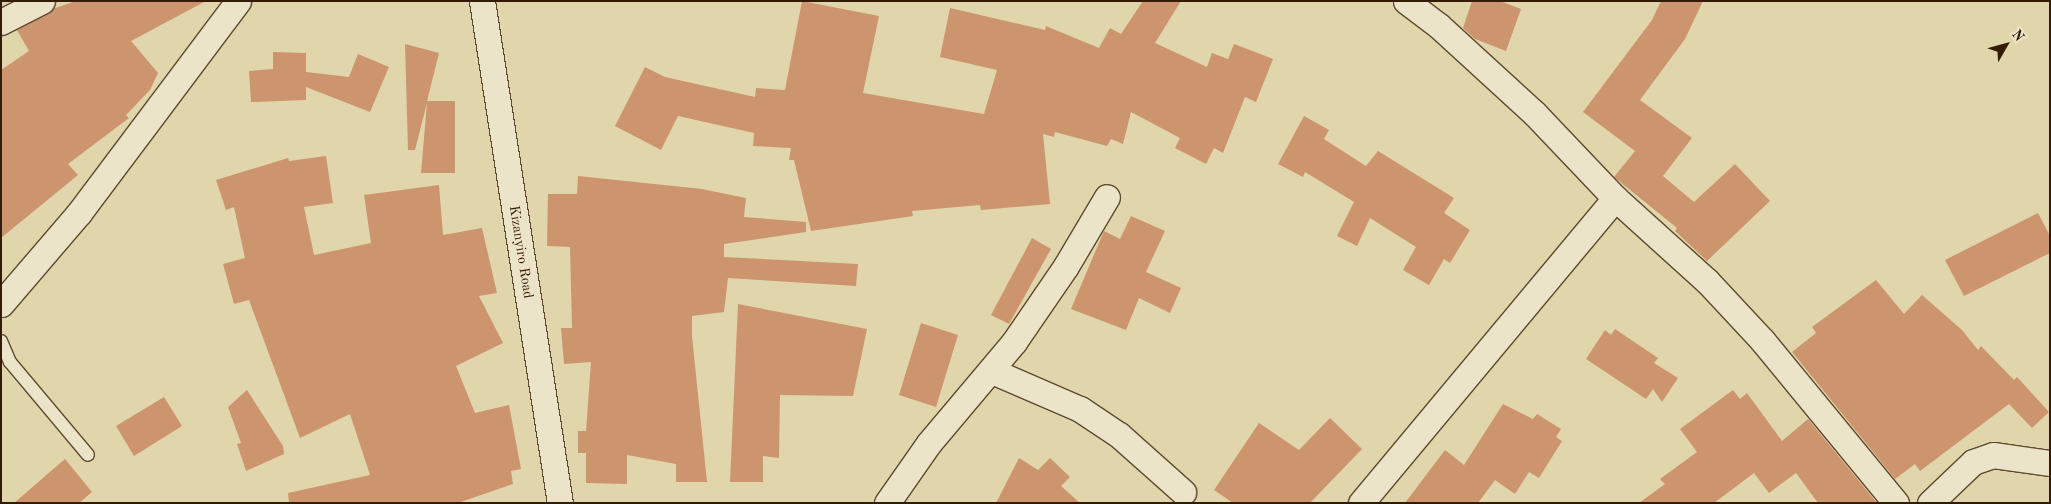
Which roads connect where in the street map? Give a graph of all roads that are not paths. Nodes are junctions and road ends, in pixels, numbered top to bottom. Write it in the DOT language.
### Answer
graph roads {
  1 [pos="42,1"];
  2 [pos="238,1"];
  3 [pos="482,1"];
  4 [pos="1406,1"];
  5 [pos="1,22"];
  6 [pos="1107,197"];
  7 [pos="1615,198"];
  8 [pos="1,304"];
  9 [pos="1,341"];
  10 [pos="992,370"];
  11 [pos="88,455"];
  12 [pos="2050,463"];
  13 [pos="1183,492"];
  14 [pos="560,503"];
  15 [pos="887,503"];
  16 [pos="1361,503"];
  17 [pos="1896,503"];
  18 [pos="1930,503"];
  1 -- 5 [label="street"];
  2 -- 8 [label="street"];
  3 -- 14 [label="street, Kizanyiro Road"];
  4 -- 7 [label="street"];
  6 -- 10 [label="street"];
  7 -- 16 [label="street"];
  7 -- 17 [label="street"];
  9 -- 11 [label="lane"];
  10 -- 13 [label="street"];
  10 -- 15 [label="street"];
  12 -- 18 [label="street"];
}
